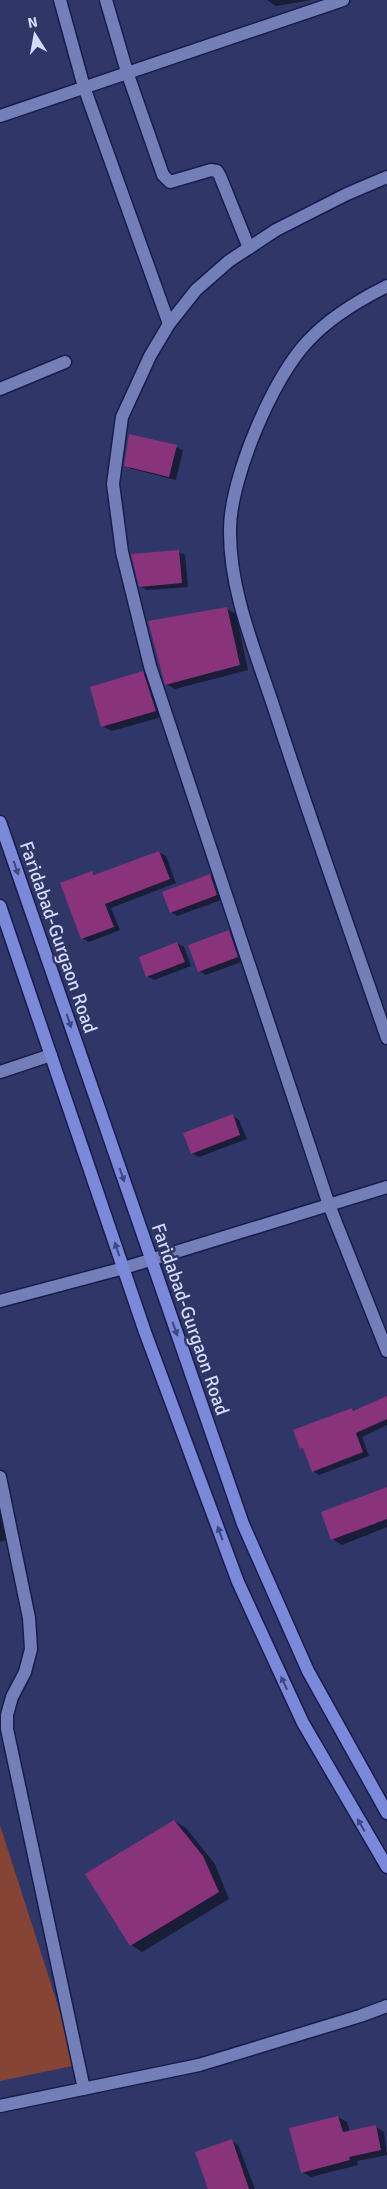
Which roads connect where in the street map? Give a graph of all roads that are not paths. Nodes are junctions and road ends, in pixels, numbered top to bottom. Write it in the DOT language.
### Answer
graph roads {
  1 [pos="60,0"];
  2 [pos="106,0"];
  3 [pos="343,0"];
  4 [pos="127,72"];
  5 [pos="84,87"];
  6 [pos="0,116"];
  7 [pos="387,177"];
  8 [pos="249,248"];
  9 [pos="387,286"];
  10 [pos="169,324"];
  11 [pos="65,362"];
  12 [pos="0,389"];
  13 [pos="0,822"];
  14 [pos="0,906"];
  15 [pos="387,1038"];
  16 [pos="51,1055"];
  17 [pos="0,1072"];
  18 [pos="387,1187"];
  19 [pos="329,1205"];
  20 [pos="151,1260"];
  21 [pos="124,1268"];
  22 [pos="0,1301"];
  23 [pos="387,1351"];
  24 [pos="0,1477"];
  25 [pos="387,1813"];
  26 [pos="387,1867"];
  27 [pos="387,2006"];
  28 [pos="84,2089"];
  29 [pos="0,2106"];
  1 -- 5 [label="street"];
  2 -- 4 [label="street"];
  3 -- 4 [label="street"];
  4 -- 5 [label="street"];
  4 -- 8 [label="street"];
  5 -- 6 [label="street"];
  5 -- 10 [label="street"];
  7 -- 8 [label="street"];
  8 -- 10 [label="street"];
  9 -- 15 [label="street"];
  10 -- 19 [label="street"];
  11 -- 12 [label="street"];
  13 -- 20 [label="main road, Faridabad-Gurgaon Road, one-way"];
  14 -- 16 [label="main road"];
  16 -- 17 [label="street"];
  21 -- 16 [label="main road, one-way"];
  18 -- 19 [label="street"];
  19 -- 20 [label="street"];
  19 -- 23 [label="street"];
  20 -- 21 [label="street"];
  20 -- 25 [label="main road, Faridabad-Gurgaon Road, one-way"];
  21 -- 22 [label="street"];
  26 -- 21 [label="main road, one-way"];
  24 -- 28 [label="street"];
  27 -- 28 [label="street"];
  28 -- 29 [label="street"];
}
